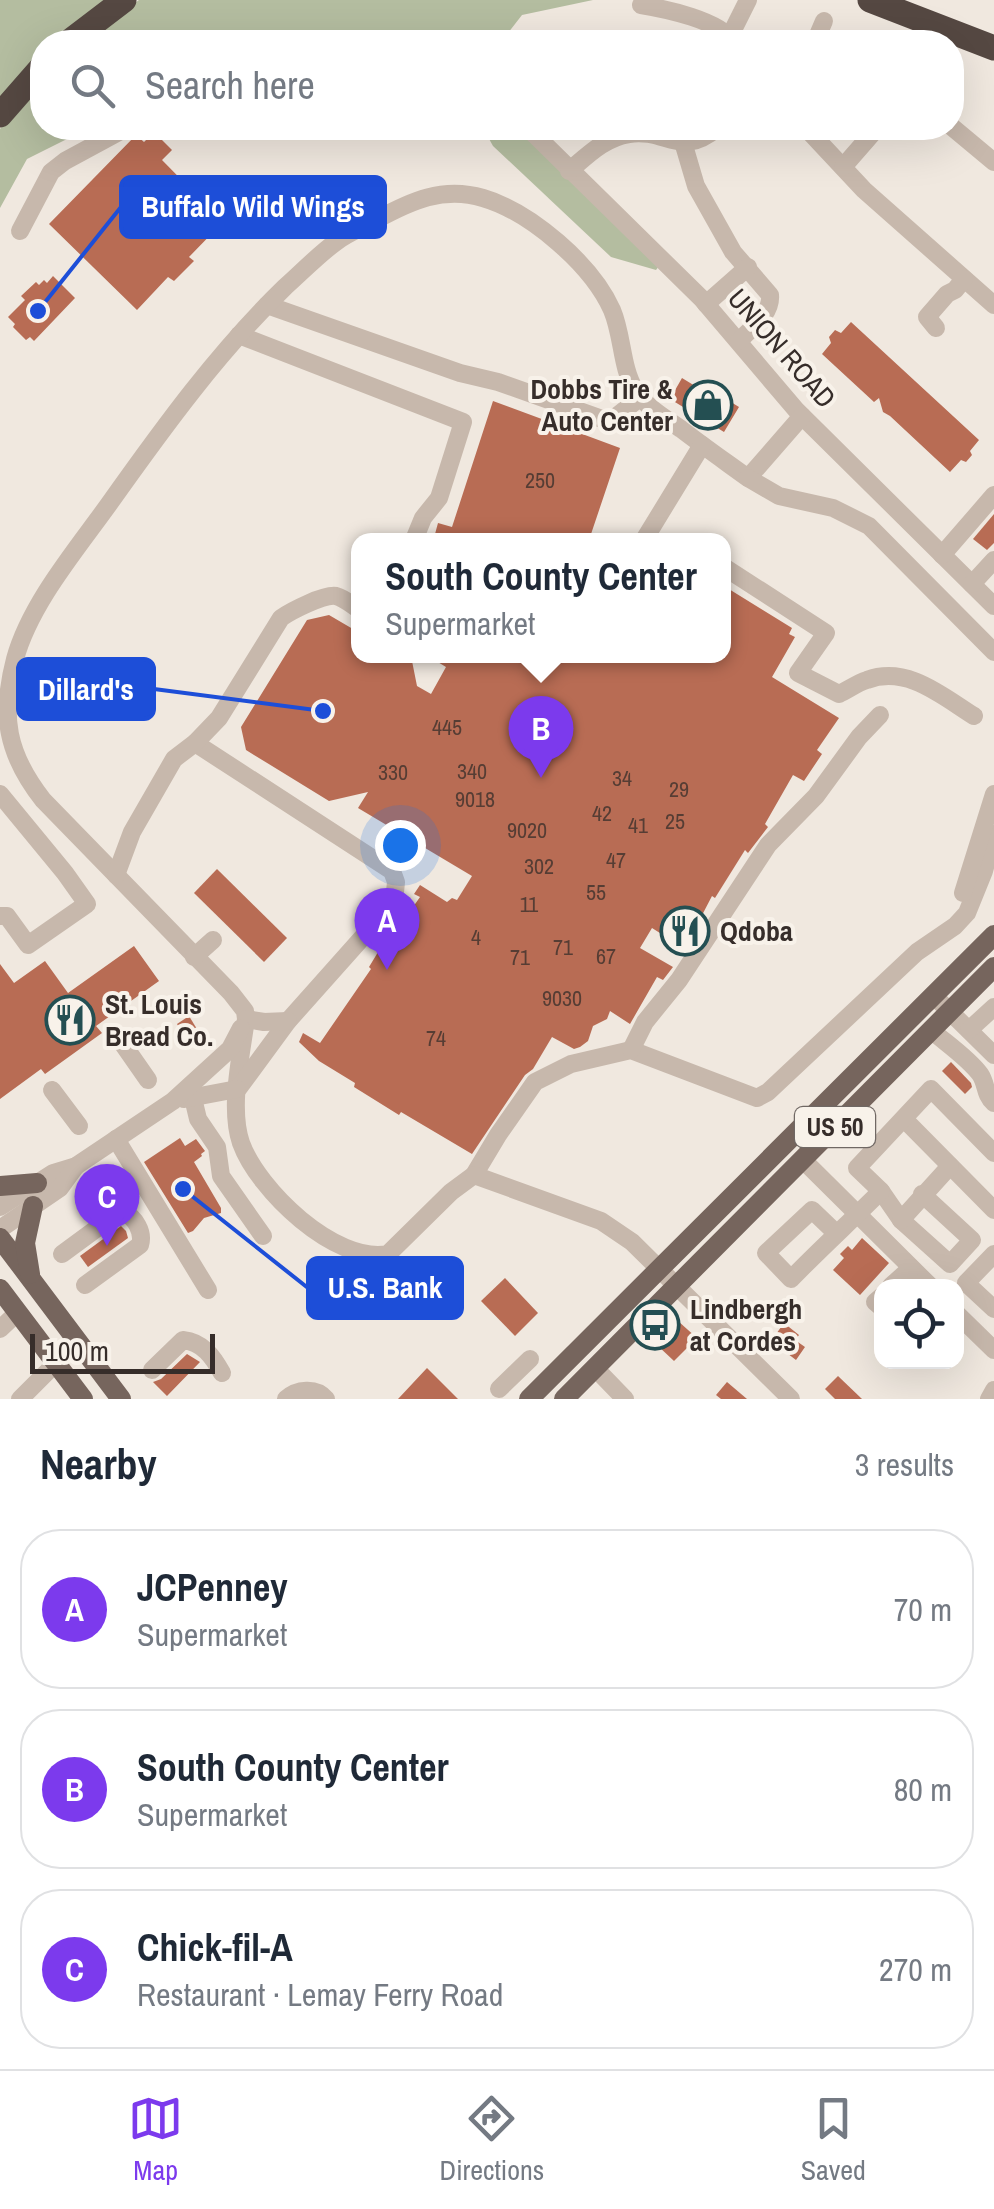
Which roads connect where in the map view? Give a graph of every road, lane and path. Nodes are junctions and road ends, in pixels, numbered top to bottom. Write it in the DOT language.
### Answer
graph roads {
  1 [pos="124,0"];
  2 [pos="748,0"];
  3 [pos="870,0"];
  4 [pos="640,4"];
  5 [pos="824,21"];
  6 [pos="85,30"];
  7 [pos="722,30"];
  8 [pos="736,30"];
  9 [pos="821,30"];
  10 [pos="948,30"];
  11 [pos="964,36"];
  12 [pos="994,48"];
  13 [pos="30,81"];
  14 [pos="0,115"];
  15 [pos="964,135"];
  16 [pos="104,140"];
  17 [pos="540,140"];
  18 [pos="610,140"];
  19 [pos="672,140"];
  20 [pos="700,140"];
  21 [pos="817,140"];
  22 [pos="867,140"];
  23 [pos="682,142"];
  24 [pos="992,155"];
  25 [pos="843,167"];
  26 [pos="569,170"];
  27 [pos="20,231"];
  28 [pos="748,268"];
  29 [pos="964,280"];
  30 [pos="267,304"];
  31 [pos="706,304"];
  32 [pos="994,305"];
  33 [pos="936,328"];
  34 [pos="239,335"];
  35 [pos="739,341"];
  36 [pos="642,397"];
  37 [pos="802,416"];
  38 [pos="702,444"];
  39 [pos="748,478"];
  40 [pos="994,495"];
  41 [pos="994,503"];
  42 [pos="970,522"];
  43 [pos="417,533"];
  44 [pos="648,533"];
  45 [pos="942,554"];
  46 [pos="994,560"];
  47 [pos="731,572"];
  48 [pos="972,584"];
  49 [pos="351,604"];
  50 [pos="994,606"];
  51 [pos="994,652"];
  52 [pos="880,715"];
  53 [pos="974,716"];
  54 [pos="194,743"];
  55 [pos="7,749"];
  56 [pos="0,794"];
  57 [pos="994,794"];
  58 [pos="994,834"];
  59 [pos="982,873"];
  60 [pos="116,875"];
  61 [pos="0,916"];
  62 [pos="994,935"];
  63 [pos="213,940"];
  64 [pos="194,957"];
  65 [pos="994,967"];
  66 [pos="934,996"];
  67 [pos="950,1011"];
  68 [pos="990,1011"];
  69 [pos="246,1020"];
  70 [pos="288,1020"];
  71 [pos="931,1030"];
  72 [pos="969,1030"];
  73 [pos="118,1036"];
  74 [pos="630,1050"];
  75 [pos="994,1055"];
  76 [pos="148,1080"];
  77 [pos="237,1089"];
  78 [pos="52,1090"];
  79 [pos="193,1098"];
  80 [pos="173,1101"];
  81 [pos="994,1103"];
  82 [pos="904,1119"];
  83 [pos="79,1126"];
  84 [pos="116,1139"];
  85 [pos="994,1152"];
  86 [pos="802,1160"];
  87 [pos="76,1166"];
  88 [pos="950,1166"];
  89 [pos="474,1174"];
  90 [pos="37,1183"];
  91 [pos="0,1186"];
  92 [pos="880,1191"];
  93 [pos="922,1194"];
  94 [pos="33,1206"];
  95 [pos="0,1207"];
  96 [pos="994,1210"];
  97 [pos="857,1215"];
  98 [pos="901,1220"];
  99 [pos="0,1229"];
  100 [pos="836,1233"];
  101 [pos="263,1236"];
  102 [pos="0,1238"];
  103 [pos="62,1254"];
  104 [pos="993,1258"];
  105 [pos="911,1268"];
  106 [pos="660,1270"];
  107 [pos="900,1279"];
  108 [pos="923,1279"];
  109 [pos="31,1281"];
  110 [pos="676,1286"];
  111 [pos="87,1288"];
  112 [pos="0,1290"];
  113 [pos="208,1290"];
  114 [pos="994,1309"];
  115 [pos="17,1313"];
  116 [pos="964,1321"];
  117 [pos="0,1329"];
  118 [pos="994,1350"];
  119 [pos="530,1359"];
  120 [pos="56,1363"];
  121 [pos="595,1368"];
  122 [pos="152,1370"];
  123 [pos="222,1373"];
  124 [pos="499,1389"];
  125 [pos="994,1390"];
  126 [pos="20,1399"];
  127 [pos="83,1399"];
  128 [pos="120,1399"];
  129 [pos="286,1399"];
  130 [pos="326,1399"];
  131 [pos="529,1399"];
  132 [pos="564,1399"];
  133 [pos="625,1399"];
  134 [pos="791,1399"];
  135 [pos="989,1399"];
  1 -- 6 [label="highway"];
  2 -- 8 [label="street"];
  3 -- 10 [label="highway"];
  4 -- 7 [label="street"];
  5 -- 9 [label="street"];
  11 -- 12 [label="highway"];
  13 -- 14 [label="highway"];
  15 -- 24 [label="street"];
  16 -- 27 [label="street"];
  17 -- 26 [label="street, UNION ROAD"];
  18 -- 26 [label="street"];
  19 -- 23 [label="street"];
  20 -- 23 [label="street"];
  21 -- 25 [label="street"];
  22 -- 25 [label="street"];
  23 -- 28 [label="street"];
  25 -- 29 [label="street"];
  26 -- 31 [label="street, UNION ROAD"];
  28 -- 31 [label="street"];
  28 -- 35 [label="street"];
  29 -- 32 [label="street"];
  29 -- 33 [label="street"];
  30 -- 34 [label="street"];
  30 -- 36 [label="street"];
  30 -- 36 [label="street"];
  31 -- 35 [label="street, UNION ROAD"];
  34 -- 43 [label="street"];
  34 -- 55 [label="street"];
  35 -- 37 [label="street, UNION ROAD"];
  36 -- 38 [label="street"];
  37 -- 39 [label="street"];
  37 -- 45 [label="street, UNION ROAD"];
  38 -- 39 [label="street"];
  38 -- 44 [label="street"];
  39 -- 51 [label="street"];
  40 -- 42 [label="street"];
  41 -- 42 [label="street"];
  42 -- 45 [label="street"];
  45 -- 48 [label="street, UNION ROAD"];
  46 -- 48 [label="street"];
  47 -- 53 [label="street"];
  48 -- 50 [label="street, UNION ROAD"];
  49 -- 54 [label="street"];
  52 -- 74 [label="street"];
  54 -- 60 [label="street"];
  54 -- 70 [label="street"];
  55 -- 60 [label="street"];
  56 -- 61 [label="street"];
  57 -- 59 [label="street"];
  58 -- 59 [label="street"];
  59 -- 74 [label="street"];
  60 -- 64 [label="street"];
  62 -- 66 [label="main road, US 50"];
  63 -- 64 [label="street"];
  64 -- 69 [label="street"];
  65 -- 67 [label="main road, US 50"];
  66 -- 67 [label="street"];
  66 -- 106 [label="main road, US 50"];
  67 -- 71 [label="main road, US 50"];
  67 -- 72 [label="street"];
  68 -- 72 [label="street"];
  69 -- 70 [label="street"];
  69 -- 77 [label="street"];
  69 -- 80 [label="street"];
  70 -- 77 [label="street"];
  71 -- 81 [label="street"];
  71 -- 86 [label="main road, US 50"];
  72 -- 75 [label="street"];
  73 -- 76 [label="street"];
  74 -- 89 [label="street"];
  77 -- 79 [label="street"];
  77 -- 89 [label="street"];
  78 -- 83 [label="street"];
  79 -- 80 [label="street"];
  79 -- 101 [label="street"];
  80 -- 84 [label="street"];
  82 -- 85 [label="street"];
  82 -- 88 [label="street"];
  82 -- 92 [label="street"];
  84 -- 87 [label="street"];
  84 -- 113 [label="street"];
  86 -- 97 [label="street"];
  86 -- 110 [label="main road, US 50"];
  87 -- 90 [label="street"];
  87 -- 94 [label="street"];
  88 -- 93 [label="street"];
  88 -- 96 [label="street"];
  89 -- 106 [label="street"];
  90 -- 91 [label="main road"];
  90 -- 95 [label="street"];
  92 -- 97 [label="street"];
  92 -- 98 [label="street"];
  93 -- 98 [label="street"];
  93 -- 98 [label="street"];
  94 -- 99 [label="street"];
  94 -- 109 [label="main road"];
  97 -- 100 [label="street"];
  97 -- 105 [label="street"];
  102 -- 109 [label="main road"];
  103 -- 111 [label="street"];
  104 -- 114 [label="street"];
  105 -- 107 [label="street"];
  105 -- 108 [label="street"];
  106 -- 110 [label="street"];
  106 -- 131 [label="main road, US 50"];
  109 -- 128 [label="main road"];
  110 -- 121 [label="main road, US 50"];
  110 -- 134 [label="street"];
  112 -- 115 [label="main road"];
  115 -- 117 [label="street"];
  115 -- 120 [label="main road"];
  116 -- 118 [label="street"];
  119 -- 124 [label="street"];
  120 -- 126 [label="street"];
  120 -- 127 [label="main road"];
  121 -- 132 [label="main road, US 50"];
  121 -- 133 [label="street"];
  122 -- 123 [label="street"];
  125 -- 135 [label="street"];
  129 -- 130 [label="street"];
}
